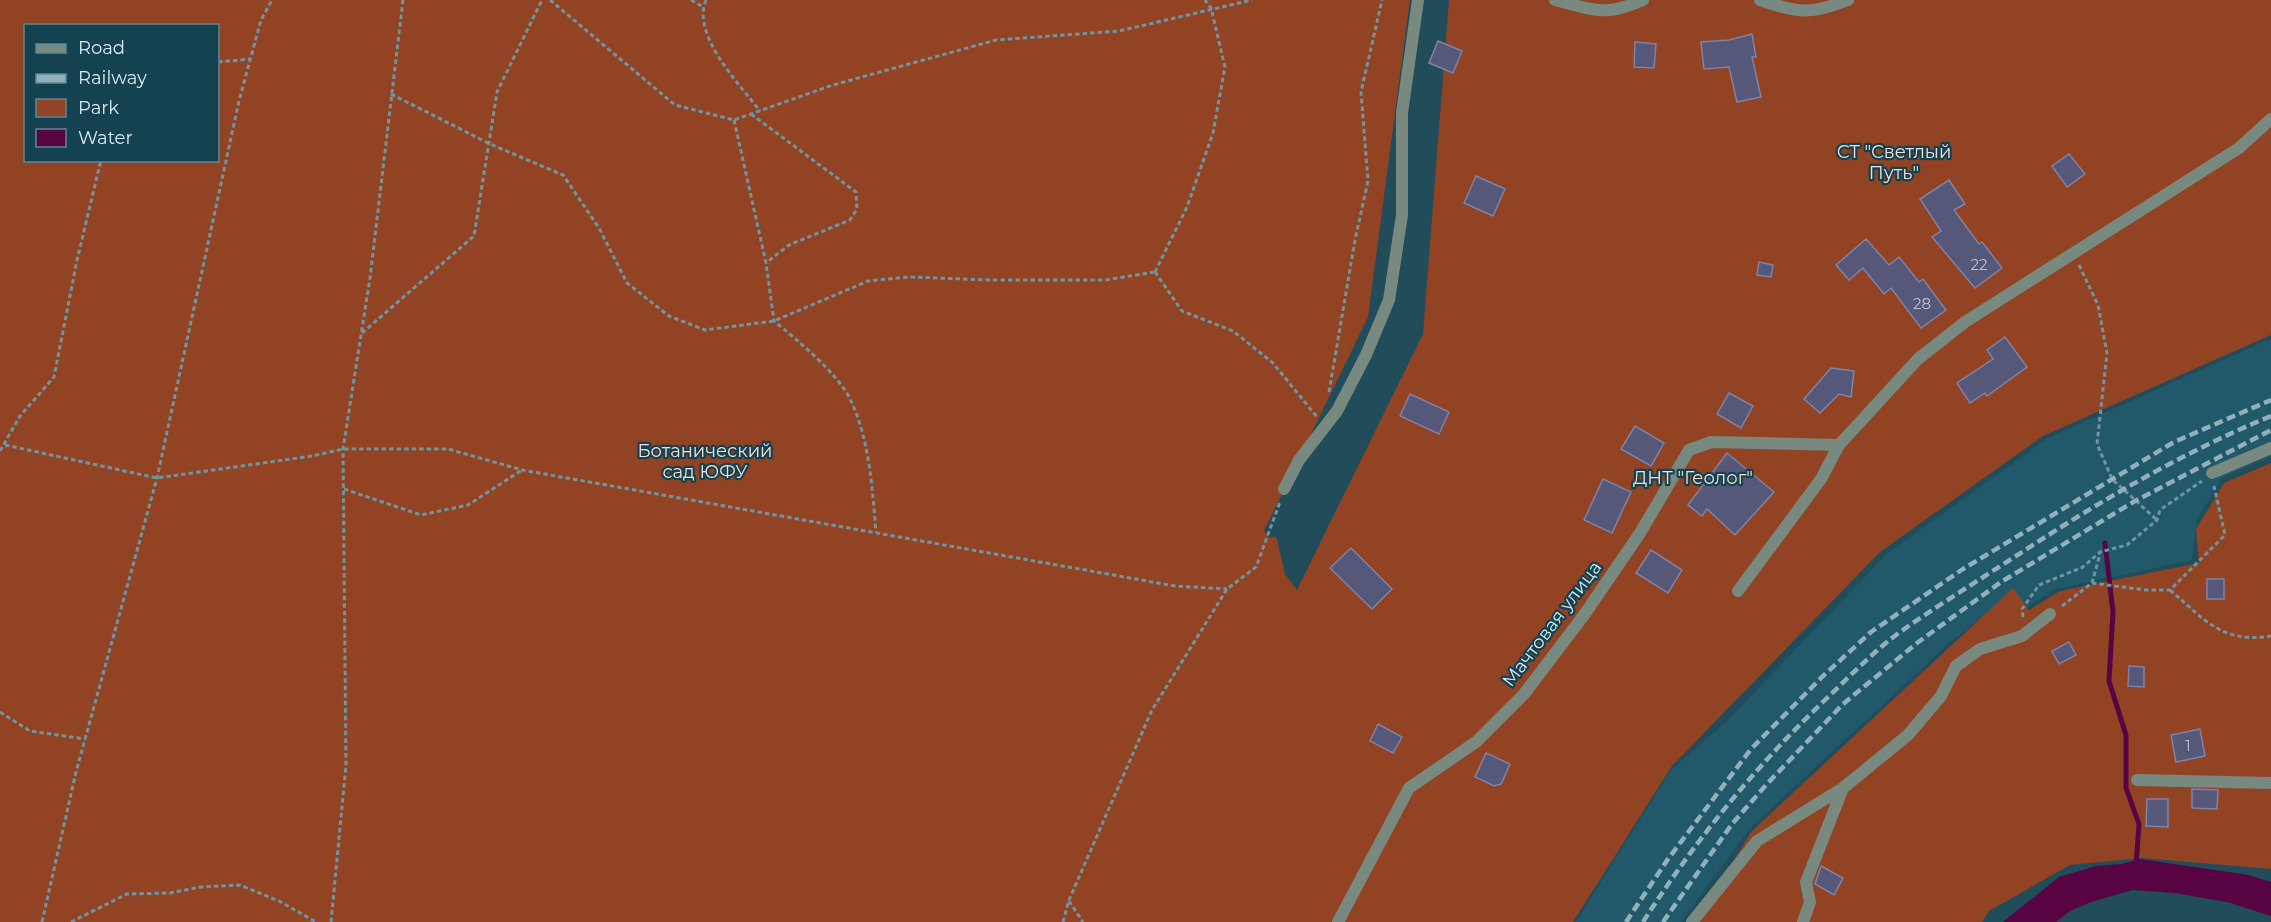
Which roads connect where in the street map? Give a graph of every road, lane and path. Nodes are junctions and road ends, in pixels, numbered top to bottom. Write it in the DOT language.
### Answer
graph roads {
  1 [pos="272,0"];
  2 [pos="403,0"];
  3 [pos="542,0"];
  4 [pos="550,0"];
  5 [pos="691,0"];
  6 [pos="706,0"];
  7 [pos="1205,0"];
  8 [pos="1252,0"];
  9 [pos="1382,0"];
  10 [pos="1418,0"];
  11 [pos="1556,0"];
  12 [pos="1644,0"];
  13 [pos="1760,0"];
  14 [pos="1848,0"];
  15 [pos="703,7"];
  16 [pos="1211,8"];
  17 [pos="251,58"];
  18 [pos="219,62"];
  19 [pos="391,94"];
  20 [pos="760,111"];
  21 [pos="751,114"];
  22 [pos="2271,119"];
  23 [pos="734,120"];
  24 [pos="490,144"];
  25 [pos="101,162"];
  26 [pos="2073,253"];
  27 [pos="766,263"];
  28 [pos="1155,272"];
  29 [pos="774,321"];
  30 [pos="361,334"];
  31 [pos="1325,427"];
  32 [pos="5,445"];
  33 [pos="1839,445"];
  34 [pos="2271,448"];
  35 [pos="343,449"];
  36 [pos="0,450"];
  37 [pos="522,470"];
  38 [pos="2212,474"];
  39 [pos="157,478"];
  40 [pos="344,489"];
  41 [pos="1284,489"];
  42 [pos="2157,520"];
  43 [pos="876,532"];
  44 [pos="2100,552"];
  45 [pos="2092,583"];
  46 [pos="1227,589"];
  47 [pos="2170,590"];
  48 [pos="1738,591"];
  49 [pos="2050,614"];
  50 [pos="2026,634"];
  51 [pos="2271,636"];
  52 [pos="0,712"];
  53 [pos="85,739"];
  54 [pos="2137,780"];
  55 [pos="2271,783"];
  56 [pos="1843,789"];
  57 [pos="1069,900"];
  58 [pos="42,922"];
  59 [pos="71,922"];
  60 [pos="316,922"];
  61 [pos="331,922"];
  62 [pos="1063,922"];
  63 [pos="1083,922"];
  64 [pos="1338,922"];
  65 [pos="1692,922"];
  66 [pos="1803,922"];
  1 -- 17 [label="path"];
  2 -- 19 [label="path"];
  3 -- 24 [label="path"];
  4 -- 23 [label="path"];
  5 -- 15 [label="path"];
  6 -- 15 [label="path"];
  7 -- 16 [label="path"];
  8 -- 16 [label="path"];
  9 -- 31 [label="path"];
  10 -- 31 [label="street"];
  11 -- 12 [label="street"];
  13 -- 14 [label="street"];
  15 -- 20 [label="path"];
  16 -- 20 [label="path"];
  16 -- 28 [label="path"];
  17 -- 18 [label="path"];
  17 -- 39 [label="path"];
  19 -- 24 [label="path"];
  19 -- 30 [label="path"];
  20 -- 21 [label="path"];
  21 -- 23 [label="path"];
  21 -- 27 [label="path"];
  22 -- 26 [label="street"];
  23 -- 27 [label="path"];
  24 -- 29 [label="path"];
  24 -- 30 [label="path"];
  25 -- 32 [label="path"];
  26 -- 33 [label="street"];
  26 -- 42 [label="path"];
  27 -- 29 [label="path"];
  28 -- 29 [label="path"];
  28 -- 31 [label="path"];
  29 -- 43 [label="path"];
  30 -- 35 [label="path"];
  31 -- 41 [label="street"];
  32 -- 36 [label="path"];
  32 -- 39 [label="path"];
  33 -- 48 [label="street"];
  33 -- 64 [label="street, Мачтовая улица"];
  34 -- 38 [label="street"];
  35 -- 37 [label="path"];
  35 -- 39 [label="path"];
  35 -- 40 [label="path"];
  37 -- 40 [label="path"];
  37 -- 43 [label="path"];
  38 -- 42 [label="path"];
  38 -- 47 [label="path"];
  39 -- 53 [label="path"];
  40 -- 61 [label="path"];
  41 -- 46 [label="path"];
  42 -- 44 [label="path"];
  43 -- 46 [label="path"];
  44 -- 45 [label="path"];
  44 -- 50 [label="path"];
  45 -- 47 [label="path"];
  45 -- 49 [label="path"];
  46 -- 57 [label="path"];
  47 -- 51 [label="path"];
  49 -- 50 [label="street"];
  50 -- 56 [label="street"];
  52 -- 53 [label="path"];
  53 -- 58 [label="path"];
  54 -- 55 [label="street"];
  56 -- 65 [label="street"];
  56 -- 66 [label="street"];
  57 -- 62 [label="path"];
  57 -- 63 [label="path"];
  59 -- 60 [label="path"];
}
